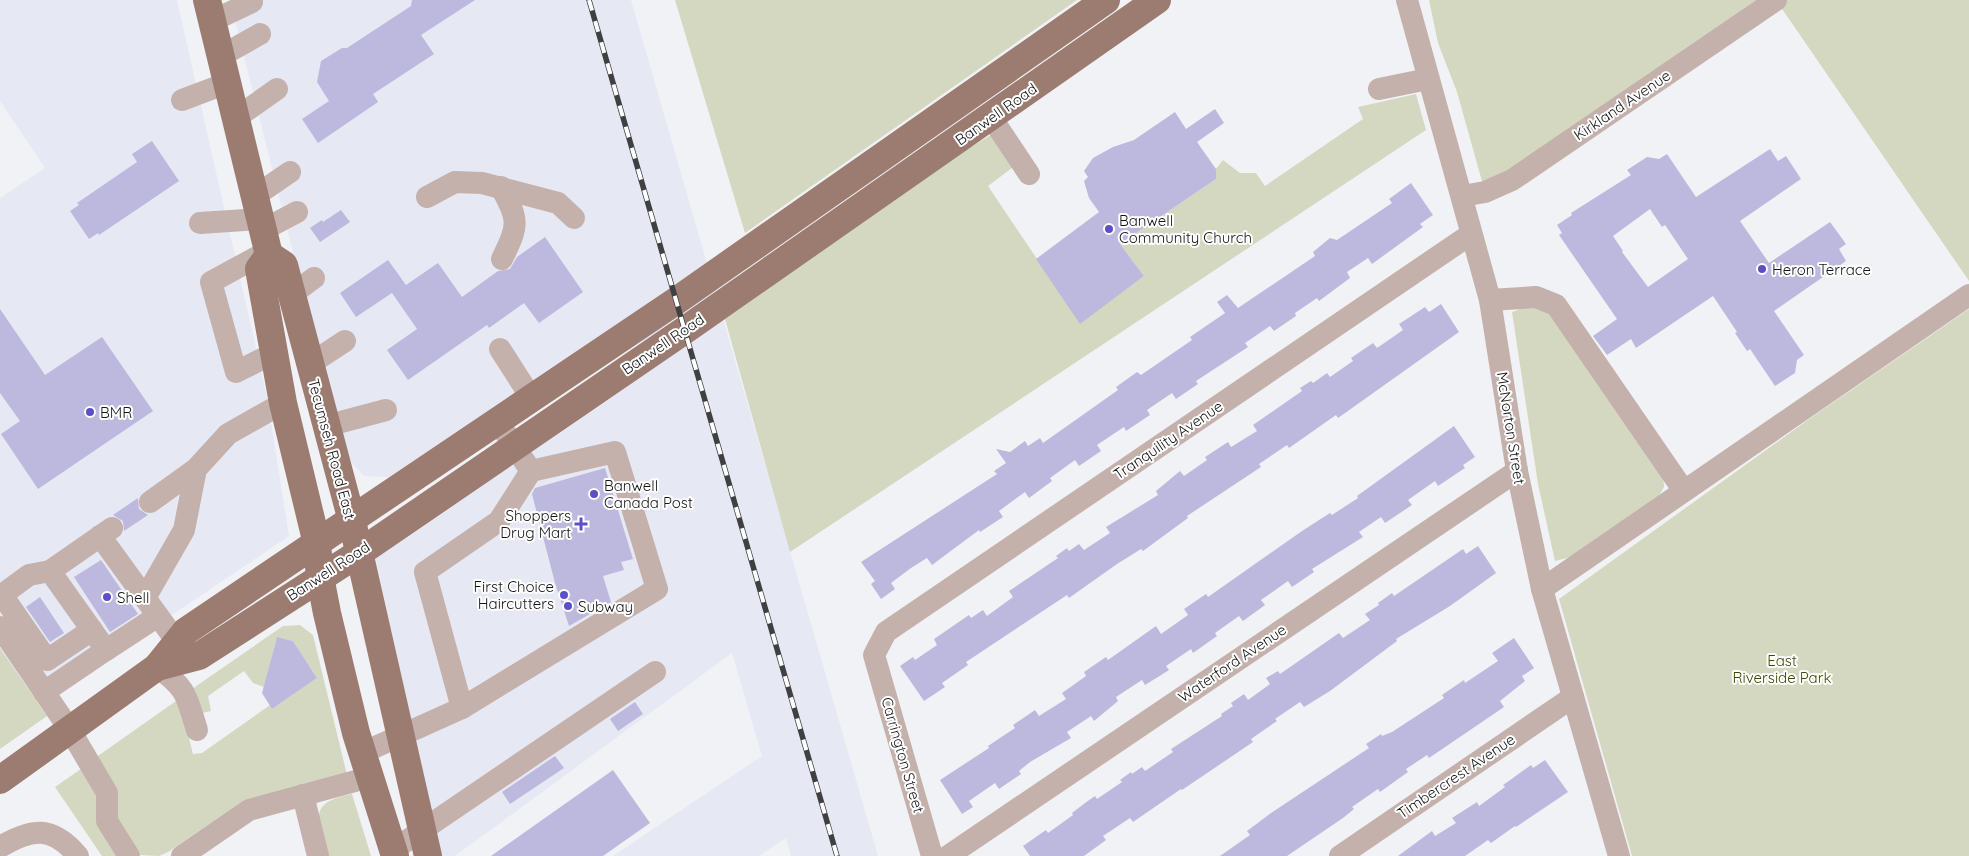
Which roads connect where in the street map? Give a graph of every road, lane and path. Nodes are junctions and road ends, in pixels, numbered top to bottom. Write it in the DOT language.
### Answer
graph roads {
  1 [pos="1106,0"];
  2 [pos="1157,0"];
  3 [pos="1407,0"];
  4 [pos="1776,0"];
  5 [pos="252,2"];
  6 [pos="210,11"];
  7 [pos="260,34"];
  8 [pos="221,56"];
  9 [pos="1428,79"];
  10 [pos="227,83"];
  11 [pos="276,89"];
  12 [pos="1379,89"];
  13 [pos="182,100"];
  14 [pos="991,117"];
  15 [pos="236,118"];
  16 [pos="290,172"];
  17 [pos="1030,174"];
  18 [pos="501,187"];
  19 [pos="1462,196"];
  20 [pos="428,197"];
  21 [pos="297,212"];
  22 [pos="574,218"];
  23 [pos="200,223"];
  24 [pos="263,230"];
  25 [pos="1471,234"];
  26 [pos="502,259"];
  27 [pos="314,278"];
  28 [pos="291,295"];
  29 [pos="1969,295"];
  30 [pos="1490,300"];
  31 [pos="345,341"];
  32 [pos="500,349"];
  33 [pos="274,353"];
  34 [pos="310,364"];
  35 [pos="532,400"];
  36 [pos="283,403"];
  37 [pos="386,410"];
  38 [pos="498,422"];
  39 [pos="326,426"];
  40 [pos="514,446"];
  41 [pos="196,468"];
  42 [pos="531,471"];
  43 [pos="1517,471"];
  44 [pos="1684,491"];
  45 [pos="150,502"];
  46 [pos="352,521"];
  47 [pos="317,544"];
  48 [pos="359,553"];
  49 [pos="50,571"];
  50 [pos="320,577"];
  51 [pos="1542,588"];
  52 [pos="145,598"];
  53 [pos="158,616"];
  54 [pos="0,627"];
  55 [pos="92,630"];
  56 [pos="177,642"];
  57 [pos="106,650"];
  58 [pos="874,655"];
  59 [pos="157,667"];
  60 [pos="655,672"];
  61 [pos="44,692"];
  62 [pos="1572,697"];
  63 [pos="462,708"];
  64 [pos="70,730"];
  65 [pos="197,730"];
  66 [pos="401,735"];
  67 [pos="366,765"];
  68 [pos="0,780"];
  69 [pos="303,795"];
  70 [pos="425,843"];
  71 [pos="0,847"];
  72 [pos="394,853"];
  73 [pos="78,856"];
  74 [pos="129,856"];
  75 [pos="182,856"];
  76 [pos="318,856"];
  77 [pos="932,856"];
  78 [pos="948,856"];
  79 [pos="1340,856"];
  80 [pos="1618,856"];
  1 -- 35 [label="main road, Banwell Road"];
  2 -- 14 [label="main road, Banwell Road"];
  3 -- 9 [label="street, McNorton Street"];
  4 -- 19 [label="street, Kirkland Avenue"];
  5 -- 6 [label="street"];
  6 -- 8 [label="main road"];
  7 -- 8 [label="street"];
  8 -- 10 [label="main road"];
  9 -- 12 [label="street"];
  9 -- 19 [label="street, McNorton Street"];
  10 -- 13 [label="street"];
  10 -- 15 [label="main road"];
  11 -- 15 [label="street"];
  14 -- 17 [label="street"];
  14 -- 40 [label="main road, Banwell Road"];
  15 -- 24 [label="main road"];
  16 -- 24 [label="street"];
  18 -- 20 [label="street"];
  18 -- 22 [label="street"];
  18 -- 26 [label="street"];
  19 -- 25 [label="street, McNorton Street"];
  21 -- 24 [label="street"];
  23 -- 24 [label="street"];
  24 -- 28 [label="main road, Tecumseh Road East"];
  24 -- 33 [label="main road"];
  24 -- 33 [label="street"];
  25 -- 30 [label="street, McNorton Street"];
  25 -- 58 [label="street, Tranquility Avenue"];
  27 -- 28 [label="street"];
  28 -- 34 [label="main road, Tecumseh Road East"];
  29 -- 44 [label="street"];
  30 -- 43 [label="street, McNorton Street"];
  30 -- 44 [label="street"];
  31 -- 34 [label="street"];
  32 -- 35 [label="street"];
  33 -- 36 [label="main road"];
  34 -- 39 [label="main road, Tecumseh Road East"];
  35 -- 38 [label="main road, Banwell Road"];
  36 -- 41 [label="street"];
  36 -- 47 [label="main road"];
  37 -- 39 [label="street"];
  38 -- 40 [label="street"];
  38 -- 46 [label="main road, Banwell Road"];
  39 -- 46 [label="main road, Tecumseh Road East"];
  40 -- 42 [label="street"];
  40 -- 48 [label="main road, Banwell Road"];
  41 -- 45 [label="street"];
  41 -- 52 [label="street"];
  42 -- 63 [label="street"];
  42 -- 63 [label="street"];
  43 -- 51 [label="street, McNorton Street"];
  43 -- 78 [label="street, Waterford Avenue"];
  44 -- 51 [label="street"];
  46 -- 47 [label="main road, Banwell Road"];
  46 -- 48 [label="main road, Tecumseh Road East"];
  47 -- 50 [label="main road"];
  47 -- 56 [label="main road, Banwell Road"];
  48 -- 50 [label="main road, Banwell Road"];
  48 -- 66 [label="main road, Tecumseh Road East"];
  49 -- 52 [label="street"];
  49 -- 55 [label="street"];
  49 -- 55 [label="street"];
  50 -- 59 [label="main road, Banwell Road"];
  50 -- 67 [label="main road"];
  51 -- 62 [label="street, McNorton Street"];
  52 -- 53 [label="street"];
  53 -- 56 [label="street"];
  53 -- 57 [label="street"];
  54 -- 61 [label="street"];
  55 -- 57 [label="street"];
  56 -- 59 [label="main road, Banwell Road"];
  57 -- 61 [label="street"];
  58 -- 77 [label="street, Carrington Street"];
  59 -- 64 [label="main road, Banwell Road"];
  59 -- 65 [label="street"];
  60 -- 70 [label="street"];
  61 -- 64 [label="street"];
  62 -- 79 [label="street, Timbercrest Avenue"];
  62 -- 80 [label="street, McNorton Street"];
  63 -- 66 [label="street"];
  64 -- 68 [label="main road, Banwell Road"];
  64 -- 74 [label="street"];
  66 -- 67 [label="street"];
  66 -- 70 [label="main road, Tecumseh Road East"];
  67 -- 69 [label="street"];
  67 -- 72 [label="main road"];
  69 -- 75 [label="street"];
  69 -- 76 [label="street"];
  70 -- 72 [label="street"];
  71 -- 73 [label="street"];
}
